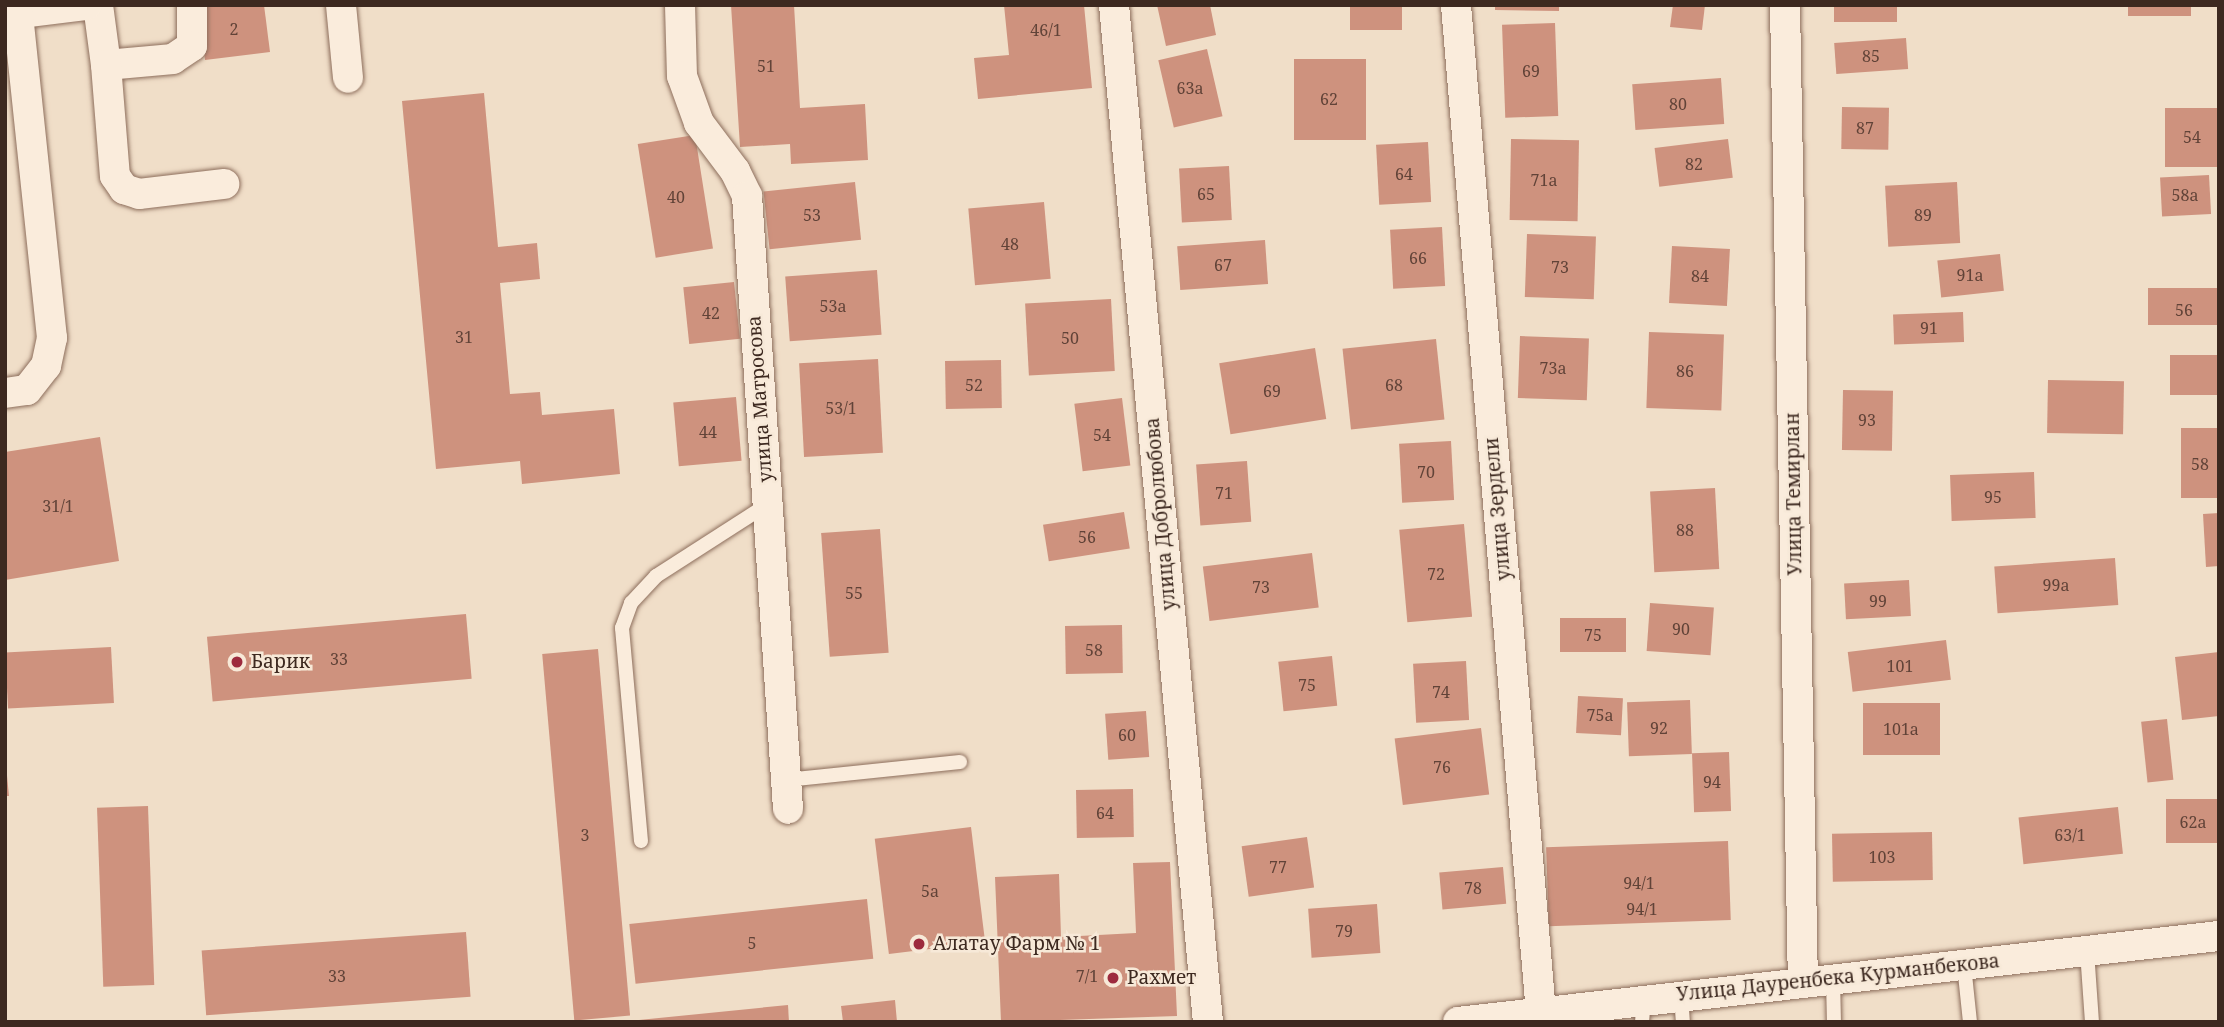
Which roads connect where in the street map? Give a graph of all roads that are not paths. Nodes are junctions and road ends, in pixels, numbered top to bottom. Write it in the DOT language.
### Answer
graph roads {
  1 [pos="86,5"];
  2 [pos="98,5"];
  3 [pos="192,5"];
  4 [pos="341,5"];
  5 [pos="680,5"];
  6 [pos="1114,5"];
  7 [pos="1456,5"];
  8 [pos="1785,5"];
  9 [pos="11,14"];
  10 [pos="106,65"];
  11 [pos="348,78"];
  12 [pos="224,184"];
  13 [pos="5,393"];
  14 [pos="768,504"];
  15 [pos="960,762"];
  16 [pos="786,780"];
  17 [pos="788,809"];
  18 [pos="642,841"];
  19 [pos="2219,936"];
  20 [pos="2087,951"];
  21 [pos="1964,965"];
  22 [pos="1833,979"];
  23 [pos="1802,983"];
  24 [pos="1682,1008"];
  25 [pos="1643,1011"];
  26 [pos="1541,1012"];
  27 [pos="1208,1022"];
  28 [pos="1458,1022"];
  29 [pos="1834,1022"];
  30 [pos="1970,1022"];
  31 [pos="2092,1022"];
  1 -- 9 [label="street"];
  2 -- 10 [label="street"];
  3 -- 10 [label="street"];
  4 -- 11 [label="street"];
  5 -- 14 [label="street, улица Матросова"];
  6 -- 27 [label="street, улица Добролюбова"];
  7 -- 26 [label="street, улица Зердели"];
  8 -- 23 [label="street, Улица Темирлан"];
  9 -- 13 [label="street"];
  10 -- 12 [label="street"];
  14 -- 16 [label="street, улица Матросова"];
  14 -- 18 [label="lane"];
  15 -- 16 [label="lane"];
  16 -- 17 [label="street, улица Матросова"];
  19 -- 20 [label="street, Улица Дауренбека Курманбекова"];
  20 -- 21 [label="street, Улица Дауренбека Курманбекова"];
  20 -- 31 [label="lane"];
  21 -- 22 [label="street, Улица Дауренбека Курманбекова"];
  21 -- 30 [label="lane"];
  22 -- 23 [label="street, Улица Дауренбека Курманбекова"];
  22 -- 29 [label="lane"];
  23 -- 24 [label="street, Улица Дауренбека Курманбекова"];
  24 -- 25 [label="street, Улица Дауренбека Курманбекова"];
  25 -- 26 [label="street, Улица Дауренбека Курманбекова"];
  26 -- 28 [label="street, Улица Дауренбека Курманбекова"];
}
